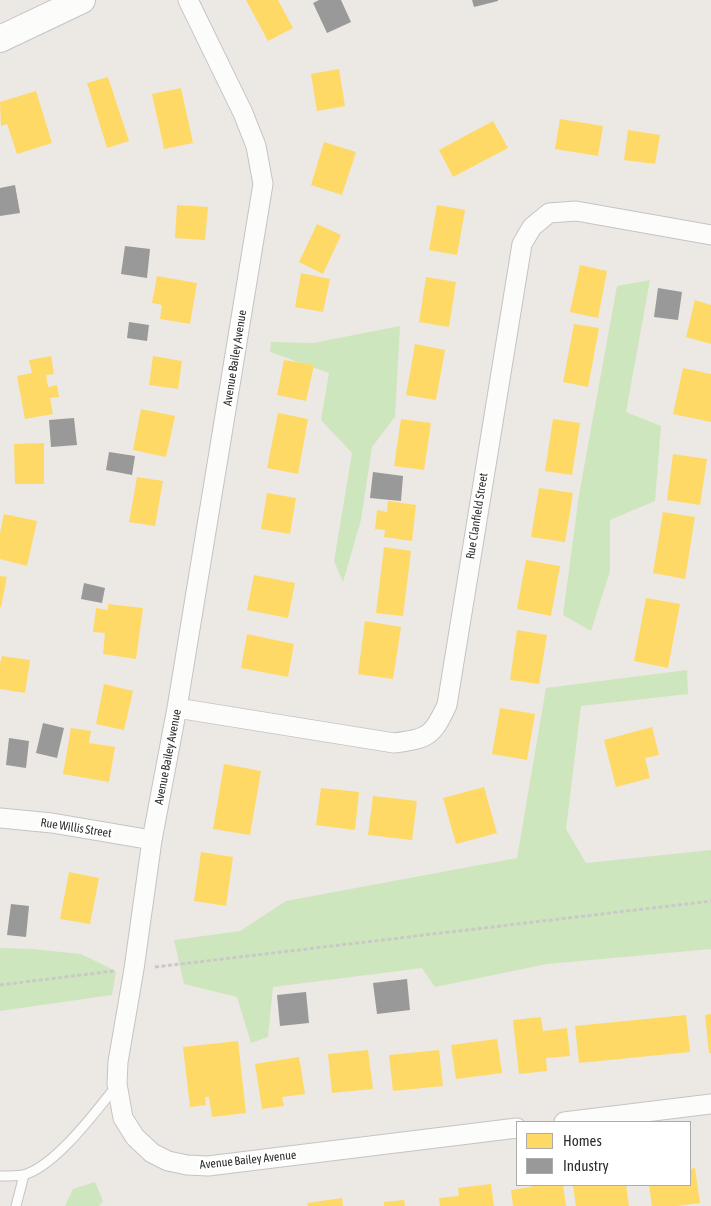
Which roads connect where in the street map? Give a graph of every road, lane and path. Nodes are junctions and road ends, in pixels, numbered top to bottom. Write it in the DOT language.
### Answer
graph roads {
  1 [pos="82,0"];
  2 [pos="188,0"];
  3 [pos="0,39"];
  4 [pos="711,235"];
  5 [pos="177,708"];
  6 [pos="0,818"];
  7 [pos="152,840"];
  8 [pos="711,901"];
  9 [pos="134,969"];
  10 [pos="0,985"];
  11 [pos="117,1084"];
  12 [pos="711,1104"];
  13 [pos="572,1121"];
  14 [pos="516,1128"];
  15 [pos="24,1174"];
  16 [pos="0,1176"];
  17 [pos="16,1206"];
  1 -- 3 [label="street"];
  2 -- 5 [label="street, Avenue Bailey Avenue"];
  4 -- 5 [label="street, Rue Clanfield Street"];
  5 -- 7 [label="street, Avenue Bailey Avenue"];
  6 -- 7 [label="street, Rue Willis Street"];
  7 -- 9 [label="street, Avenue Bailey Avenue"];
  8 -- 9 [label="path"];
  9 -- 10 [label="path"];
  9 -- 11 [label="street, Avenue Bailey Avenue"];
  11 -- 14 [label="street, Avenue Bailey Avenue"];
  11 -- 15 [label="lane"];
  12 -- 13 [label="street"];
  15 -- 16 [label="lane"];
  15 -- 17 [label="lane"];
}
